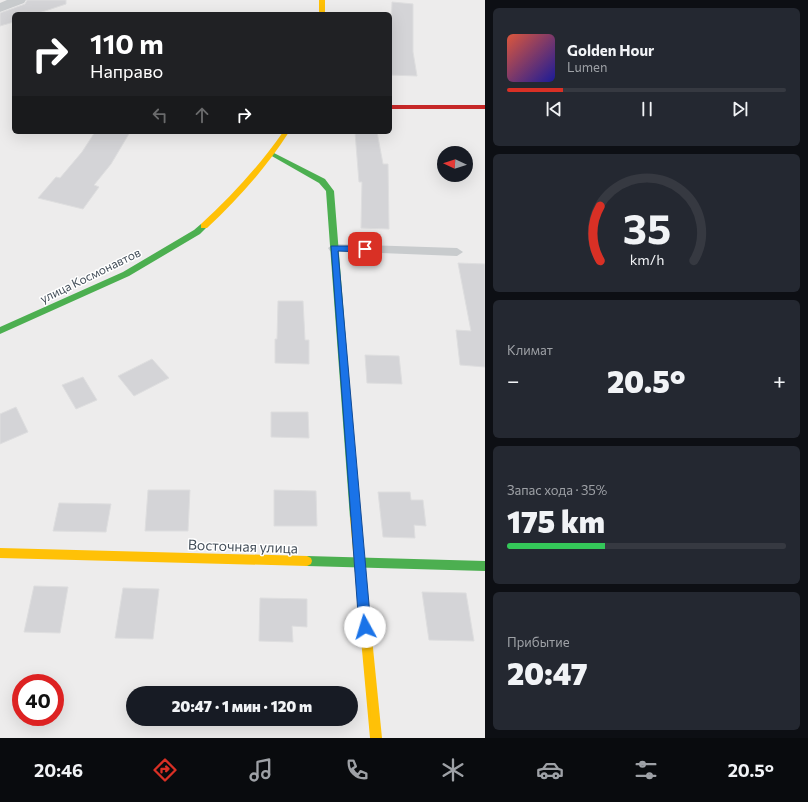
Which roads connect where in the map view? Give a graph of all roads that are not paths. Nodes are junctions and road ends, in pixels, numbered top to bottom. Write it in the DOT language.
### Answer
graph roads {
  1 [pos="19,0"];
  2 [pos="322,0"];
  3 [pos="0,8"];
  4 [pos="322,12"];
  5 [pos="392,107"];
  6 [pos="485,107"];
  7 [pos="285,134"];
  8 [pos="272,154"];
  9 [pos="334,248"];
  10 [pos="457,252"];
  11 [pos="0,331"];
  12 [pos="0,553"];
  13 [pos="358,563"];
  14 [pos="485,566"];
  15 [pos="376,738"];
  1 -- 3 [label="street"];
  2 -- 4 [label="street"];
  5 -- 6 [label="street"];
  7 -- 8 [label="street, улица Космонавтов"];
  8 -- 9 [label="street"];
  8 -- 11 [label="street, улица Космонавтов"];
  9 -- 10 [label="lane"];
  9 -- 13 [label="street"];
  12 -- 13 [label="street, Восточная улица"];
  13 -- 14 [label="street, Восточная улица"];
  13 -- 15 [label="street"];
}
